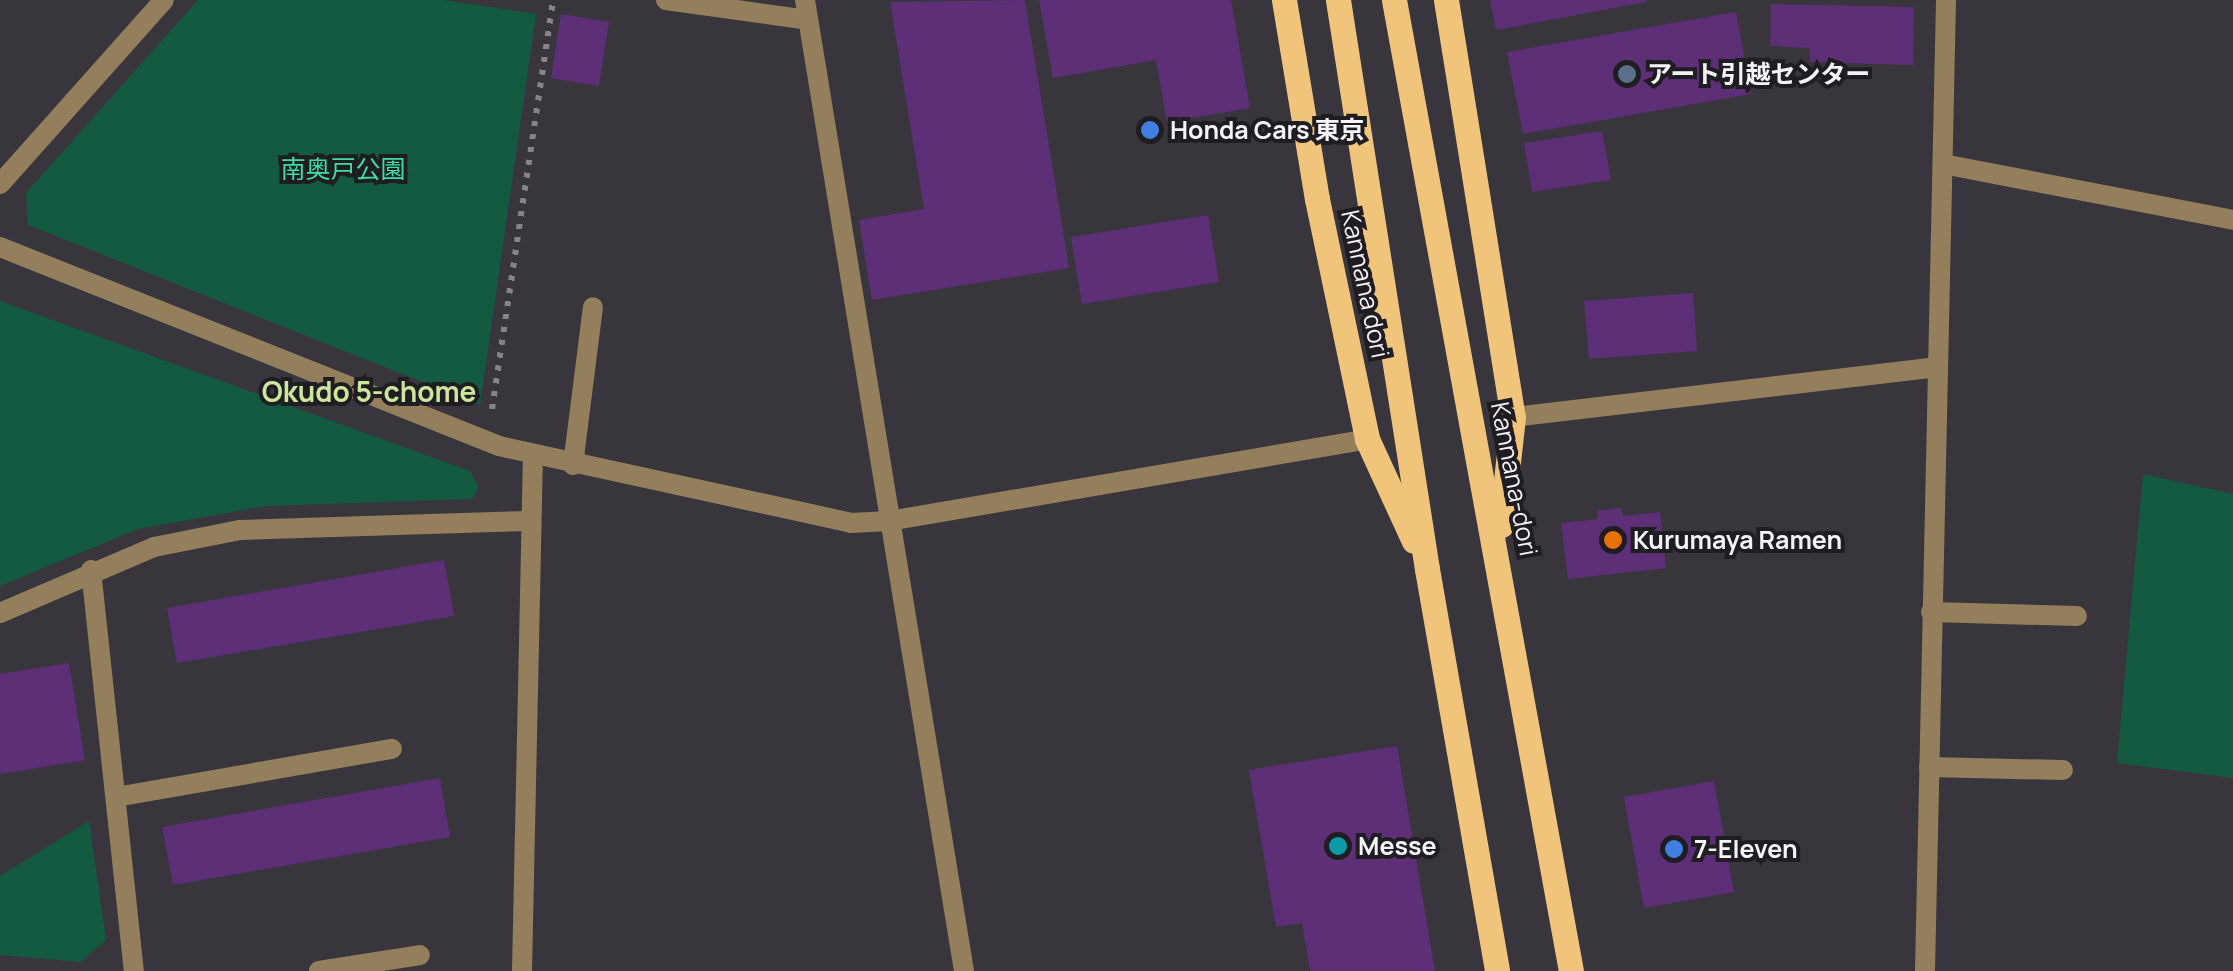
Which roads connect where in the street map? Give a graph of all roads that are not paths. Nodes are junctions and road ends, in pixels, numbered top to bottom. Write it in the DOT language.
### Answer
graph roads {
  1 [pos="164,0"];
  2 [pos="666,0"];
  3 [pos="1284,0"];
  4 [pos="1338,0"];
  5 [pos="1394,0"];
  6 [pos="1446,0"];
  7 [pos="1946,0"];
  8 [pos="806,10"];
  9 [pos="1943,164"];
  10 [pos="0,184"];
  11 [pos="2233,220"];
  12 [pos="0,247"];
  13 [pos="592,307"];
  14 [pos="1936,367"];
  15 [pos="1513,417"];
  16 [pos="1366,439"];
  17 [pos="532,456"];
  18 [pos="574,465"];
  19 [pos="529,521"];
  20 [pos="889,521"];
  21 [pos="1498,550"];
  22 [pos="1427,568"];
  23 [pos="92,570"];
  24 [pos="0,612"];
  25 [pos="1931,612"];
  26 [pos="2076,616"];
  27 [pos="392,749"];
  28 [pos="1930,767"];
  29 [pos="2062,770"];
  30 [pos="116,797"];
  31 [pos="420,955"];
  32 [pos="134,971"];
  33 [pos="319,971"];
  34 [pos="522,971"];
  35 [pos="964,971"];
  36 [pos="1497,971"];
  37 [pos="1571,971"];
  38 [pos="1925,971"];
  1 -- 10 [label="street"];
  2 -- 8 [label="street"];
  3 -- 16 [label="main road, Kannana dori"];
  4 -- 22 [label="main road"];
  5 -- 21 [label="main road, Kannana-dori"];
  6 -- 15 [label="main road"];
  7 -- 9 [label="street"];
  8 -- 20 [label="street"];
  9 -- 11 [label="street"];
  9 -- 14 [label="street"];
  12 -- 17 [label="street"];
  13 -- 18 [label="street"];
  14 -- 15 [label="street"];
  14 -- 25 [label="street"];
  15 -- 21 [label="main road"];
  16 -- 20 [label="street"];
  16 -- 22 [label="main road, Kannana dori"];
  17 -- 18 [label="street"];
  17 -- 19 [label="street"];
  18 -- 20 [label="street"];
  19 -- 23 [label="street"];
  19 -- 34 [label="street"];
  20 -- 35 [label="street"];
  21 -- 37 [label="main road, Kannana-dori"];
  22 -- 36 [label="main road"];
  23 -- 24 [label="street"];
  23 -- 30 [label="street"];
  25 -- 26 [label="street"];
  25 -- 28 [label="street"];
  27 -- 30 [label="street"];
  28 -- 29 [label="street"];
  28 -- 38 [label="street"];
  30 -- 32 [label="street"];
  31 -- 33 [label="street"];
}
